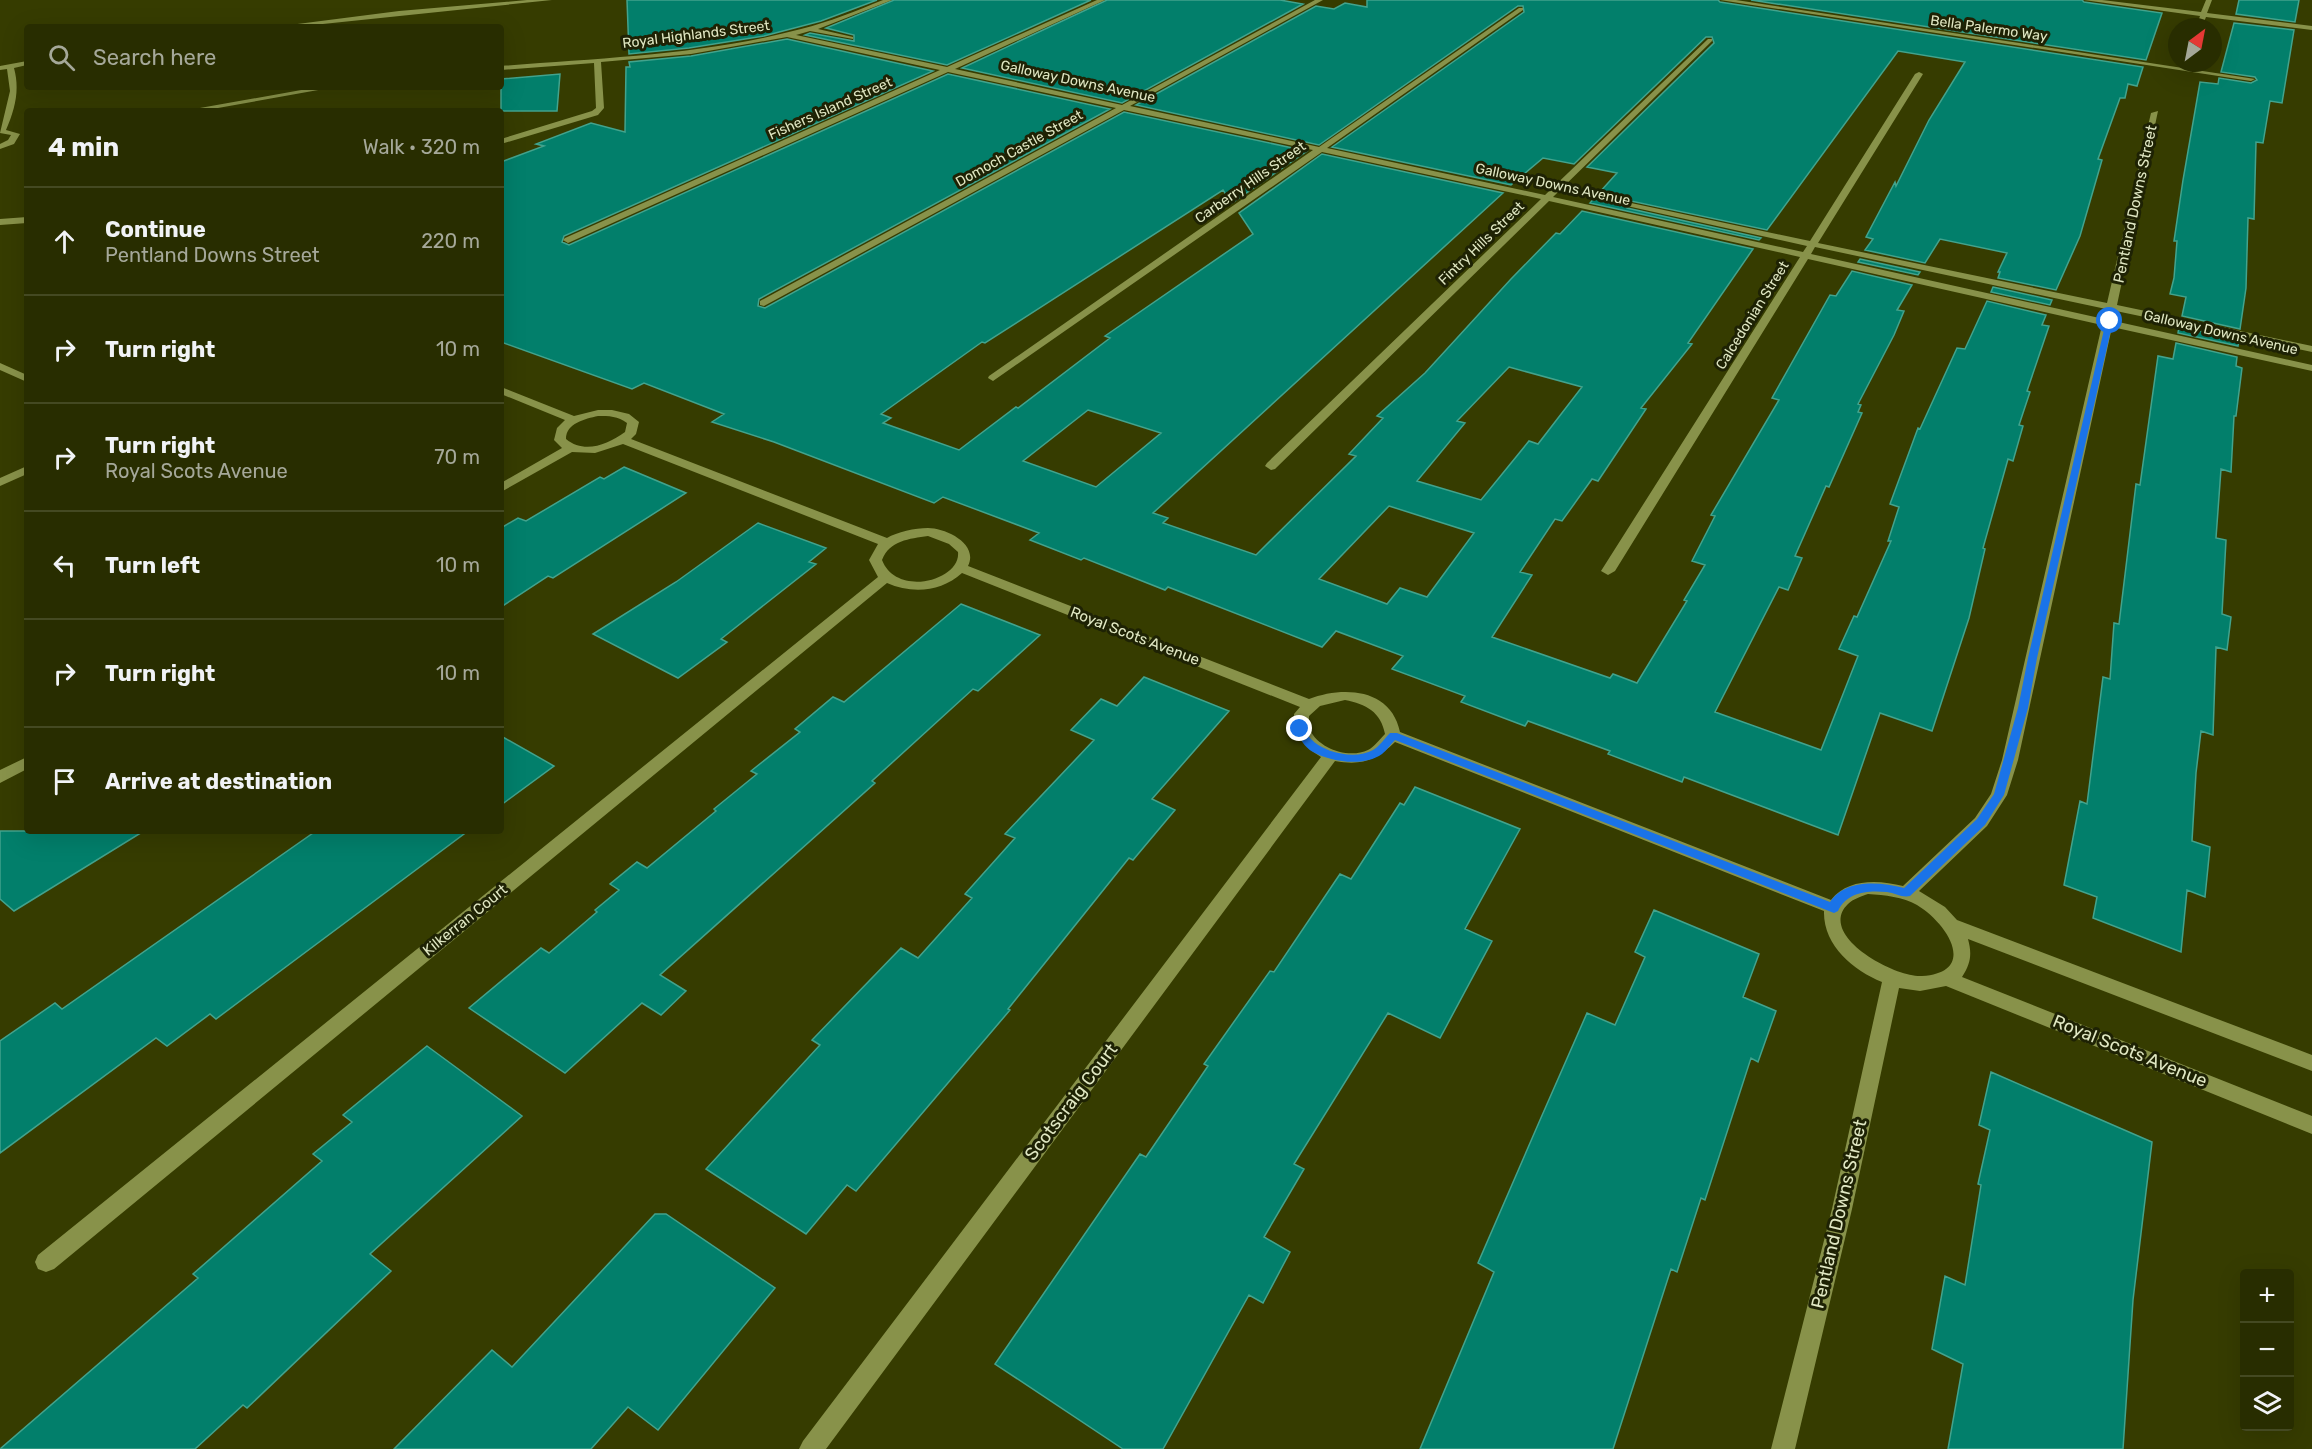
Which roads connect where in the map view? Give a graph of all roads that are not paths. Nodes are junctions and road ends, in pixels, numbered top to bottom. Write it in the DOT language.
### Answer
graph roads {
  1 [pos="549,0"];
  2 [pos="889,0"];
  3 [pos="1102,0"];
  4 [pos="1320,0"];
  5 [pos="1722,0"];
  6 [pos="2087,0"];
  7 [pos="2209,0"];
  8 [pos="1521,9"];
  9 [pos="2203,15"];
  10 [pos="2202,18"];
  11 [pos="304,24"];
  12 [pos="2312,28"];
  13 [pos="810,29"];
  14 [pos="787,35"];
  15 [pos="2312,35"];
  16 [pos="862,40"];
  17 [pos="1710,40"];
  18 [pos="906,50"];
  19 [pos="597,60"];
  20 [pos="963,63"];
  21 [pos="2168,63"];
  22 [pos="24,64"];
  23 [pos="10,66"];
  24 [pos="0,68"];
  25 [pos="504,68"];
  26 [pos="949,69"];
  27 [pos="2214,72"];
  28 [pos="1919,74"];
  29 [pos="2251,80"];
  30 [pos="313,90"];
  31 [pos="1113,95"];
  32 [pos="1136,100"];
  33 [pos="1124,102"];
  34 [pos="1148,102"];
  35 [pos="205,108"];
  36 [pos="2155,113"];
  37 [pos="1,131"];
  38 [pos="24,133"];
  39 [pos="16,134"];
  40 [pos="1321,139"];
  41 [pos="504,141"];
  42 [pos="1333,141"];
  43 [pos="19,144"];
  44 [pos="1344,144"];
  45 [pos="2,147"];
  46 [pos="1321,149"];
  47 [pos="1544,187"];
  48 [pos="1556,189"];
  49 [pos="1567,192"];
  50 [pos="1547,198"];
  51 [pos="1626,204"];
  52 [pos="24,220"];
  53 [pos="0,222"];
  54 [pos="568,240"];
  55 [pos="1813,244"];
  56 [pos="1806,255"];
  57 [pos="764,303"];
  58 [pos="2113,308"];
  59 [pos="2110,321"];
  60 [pos="2312,349"];
  61 [pos="0,366"];
  62 [pos="2312,368"];
  63 [pos="24,378"];
  64 [pos="993,378"];
  65 [pos="504,391"];
  66 [pos="575,420"];
  67 [pos="623,440"];
  68 [pos="570,448"];
  69 [pos="1271,466"];
  70 [pos="24,471"];
  71 [pos="0,482"];
  72 [pos="504,486"];
  73 [pos="888,543"];
  74 [pos="960,567"];
  75 [pos="1608,571"];
  76 [pos="885,579"];
  77 [pos="1310,705"];
  78 [pos="1393,735"];
  79 [pos="1331,755"];
  80 [pos="24,764"];
  81 [pos="0,777"];
  82 [pos="1906,893"];
  83 [pos="1834,908"];
  84 [pos="1951,925"];
  85 [pos="1892,979"];
  86 [pos="1947,979"];
  87 [pos="2312,1063"];
  88 [pos="2312,1125"];
  89 [pos="46,1262"];
  90 [pos="811,1449"];
  91 [pos="1783,1449"];
  1 -- 11 [label="street"];
  2 -- 13 [label="street, Royal Highlands Street"];
  3 -- 20 [label="street, Fishers Island Street"];
  4 -- 32 [label="street"];
  5 -- 21 [label="street, Bella Palermo Way"];
  6 -- 9 [label="street"];
  7 -- 9 [label="street"];
  8 -- 42 [label="street, Carberry Hills Street"];
  9 -- 10 [label="street"];
  9 -- 12 [label="street"];
  9 -- 15 [label="street"];
  13 -- 14 [label="street, Royal Highlands Street"];
  13 -- 16 [label="street"];
  14 -- 19 [label="street, Royal Highlands Street"];
  14 -- 26 [label="street, Galloway Downs Avenue"];
  17 -- 48 [label="street, Fintry Hills Street"];
  18 -- 20 [label="street, Galloway Downs Avenue"];
  19 -- 25 [label="street, Royal Highlands Street"];
  19 -- 41 [label="street"];
  20 -- 26 [label="street, Fishers Island Street"];
  20 -- 31 [label="street, Galloway Downs Avenue"];
  22 -- 23 [label="street"];
  23 -- 24 [label="street"];
  23 -- 37 [label="street"];
  26 -- 33 [label="street, Galloway Downs Avenue"];
  26 -- 54 [label="street, Fishers Island Street"];
  27 -- 29 [label="street, Bella Palermo Way"];
  28 -- 55 [label="street, Calcedonian Street"];
  30 -- 35 [label="street"];
  32 -- 33 [label="street, Galloway Downs Avenue"];
  32 -- 34 [label="street, Galloway Downs Avenue"];
  33 -- 46 [label="street, Galloway Downs Avenue"];
  33 -- 57 [label="street, Domoch Castle Street"];
  36 -- 58 [label="street, Pentland Downs Street"];
  37 -- 39 [label="street"];
  38 -- 39 [label="street"];
  39 -- 45 [label="street"];
  40 -- 42 [label="street"];
  42 -- 44 [label="street"];
  42 -- 46 [label="street, Carberry Hills Street"];
  43 -- 45 [label="street"];
  46 -- 50 [label="street, Galloway Downs Avenue"];
  46 -- 64 [label="street, Carberry Hills Street"];
  47 -- 48 [label="street, Galloway Downs Avenue"];
  48 -- 49 [label="street, Galloway Downs Avenue"];
  48 -- 50 [label="street, Fintry Hills Street"];
  50 -- 56 [label="street, Galloway Downs Avenue"];
  50 -- 69 [label="street, Fintry Hills Street"];
  51 -- 55 [label="street, Galloway Downs Avenue"];
  52 -- 53 [label="street"];
  55 -- 56 [label="street, Calcedonian Street"];
  55 -- 58 [label="street, Galloway Downs Avenue"];
  56 -- 59 [label="street, Galloway Downs Avenue"];
  56 -- 75 [label="street, Calcedonian Street"];
  58 -- 59 [label="street, Pentland Downs Street"];
  58 -- 60 [label="street, Galloway Downs Avenue"];
  59 -- 62 [label="street, Galloway Downs Avenue"];
  59 -- 82 [label="street, Pentland Downs Street"];
  61 -- 63 [label="street"];
  65 -- 66 [label="street"];
  66 -- 67 [label="street"];
  66 -- 68 [label="street"];
  67 -- 68 [label="street"];
  67 -- 73 [label="street"];
  68 -- 72 [label="street"];
  70 -- 71 [label="street"];
  73 -- 74 [label="street"];
  73 -- 76 [label="street"];
  74 -- 76 [label="street"];
  74 -- 77 [label="street, Royal Scots Avenue"];
  76 -- 89 [label="street, Kilkerran Court"];
  77 -- 78 [label="street"];
  77 -- 79 [label="street"];
  78 -- 79 [label="street"];
  78 -- 83 [label="street"];
  79 -- 90 [label="street, Scotscraig Court"];
  80 -- 81 [label="street"];
  82 -- 83 [label="street"];
  82 -- 84 [label="street"];
  83 -- 85 [label="street"];
  84 -- 86 [label="street"];
  84 -- 87 [label="street"];
  85 -- 86 [label="street"];
  85 -- 91 [label="street, Pentland Downs Street"];
  86 -- 88 [label="street, Royal Scots Avenue"];
}
